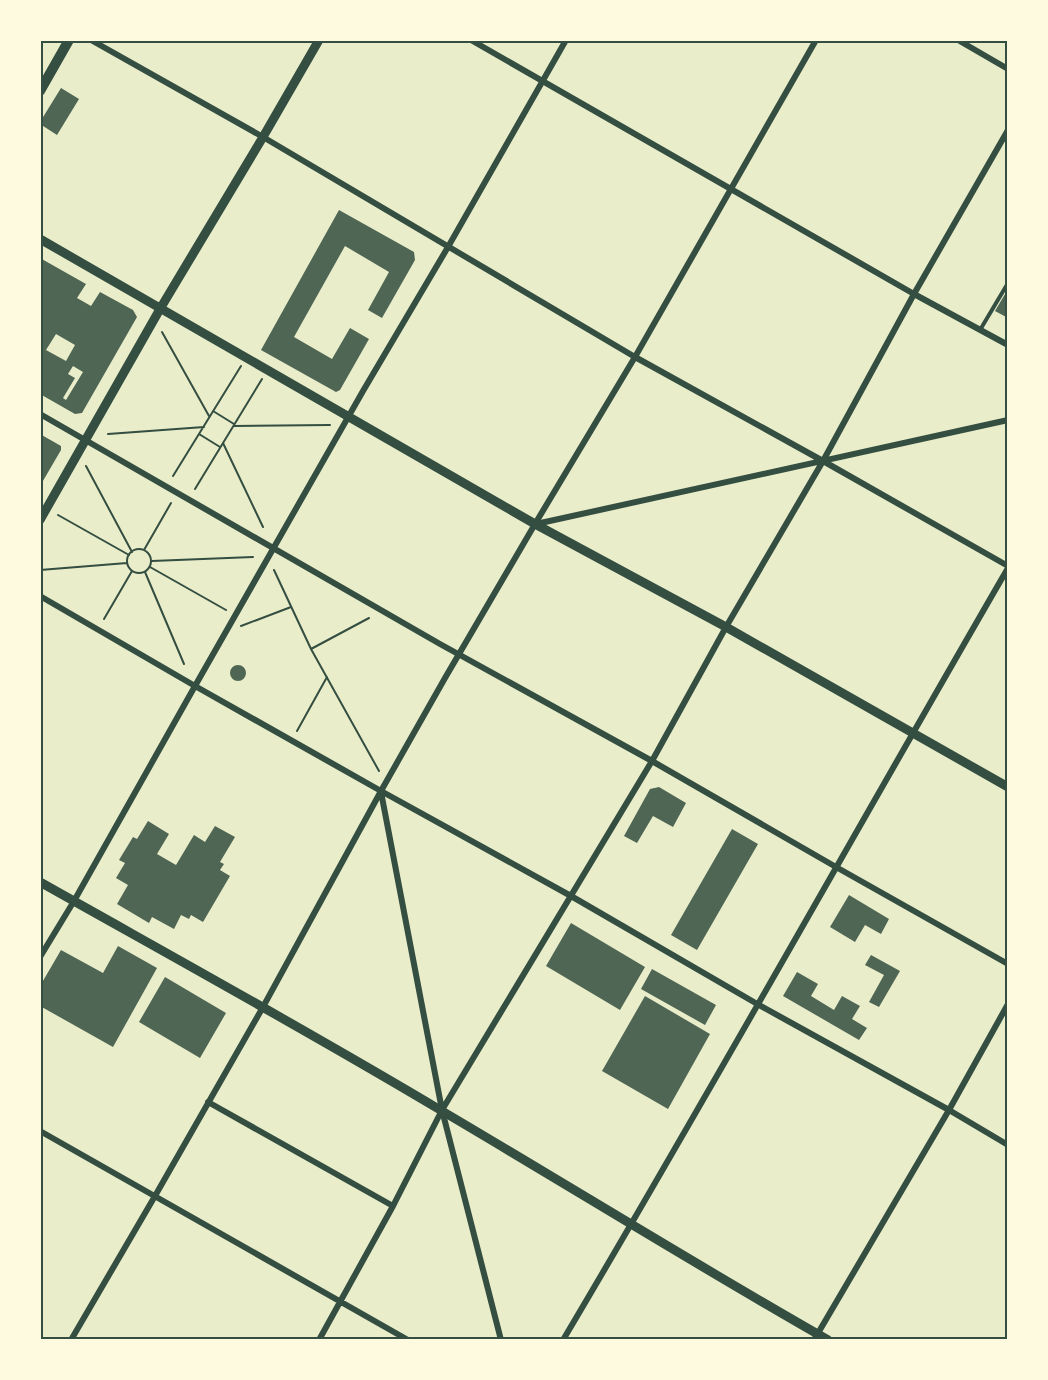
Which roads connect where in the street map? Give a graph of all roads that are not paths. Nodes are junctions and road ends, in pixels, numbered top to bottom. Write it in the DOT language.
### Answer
graph roads {
  1 [pos="69,40"];
  2 [pos="92,40"];
  3 [pos="319,40"];
  4 [pos="471,40"];
  5 [pos="566,40"];
  6 [pos="816,40"];
  7 [pos="958,40"];
  8 [pos="1008,69"];
  9 [pos="543,81"];
  10 [pos="40,91"];
  11 [pos="1008,130"];
  12 [pos="263,137"];
  13 [pos="731,189"];
  14 [pos="40,239"];
  15 [pos="448,247"];
  16 [pos="1008,283"];
  17 [pos="914,294"];
  18 [pos="160,309"];
  19 [pos="980,330"];
  20 [pos="1008,345"];
  21 [pos="635,357"];
  22 [pos="40,414"];
  23 [pos="349,416"];
  24 [pos="1008,420"];
  25 [pos="87,440"];
  26 [pos="823,461"];
  27 [pos="40,520"];
  28 [pos="536,524"];
  29 [pos="274,549"];
  30 [pos="1008,567"];
  31 [pos="40,596"];
  32 [pos="726,627"];
  33 [pos="459,655"];
  34 [pos="195,686"];
  35 [pos="912,733"];
  36 [pos="652,761"];
  37 [pos="1008,787"];
  38 [pos="381,791"];
  39 [pos="836,867"];
  40 [pos="40,882"];
  41 [pos="571,896"];
  42 [pos="74,901"];
  43 [pos="40,957"];
  44 [pos="1008,964"];
  45 [pos="1008,1004"];
  46 [pos="759,1005"];
  47 [pos="263,1007"];
  48 [pos="208,1102"];
  49 [pos="442,1110"];
  50 [pos="949,1110"];
  51 [pos="40,1131"];
  52 [pos="1008,1145"];
  53 [pos="155,1196"];
  54 [pos="393,1206"];
  55 [pos="631,1225"];
  56 [pos="341,1301"];
  57 [pos="816,1337"];
  58 [pos="71,1340"];
  59 [pos="320,1340"];
  60 [pos="408,1340"];
  61 [pos="501,1340"];
  62 [pos="563,1340"];
  63 [pos="828,1340"];
  1 -- 10 [label="main road"];
  2 -- 12 [label="street"];
  3 -- 12 [label="street"];
  4 -- 9 [label="street"];
  5 -- 9 [label="street"];
  6 -- 13 [label="street"];
  7 -- 8 [label="street"];
  9 -- 13 [label="street"];
  9 -- 15 [label="street"];
  11 -- 17 [label="street"];
  12 -- 15 [label="street"];
  12 -- 18 [label="street"];
  13 -- 17 [label="street"];
  13 -- 21 [label="street"];
  14 -- 18 [label="street"];
  15 -- 21 [label="street"];
  15 -- 23 [label="street"];
  16 -- 19 [label="lane"];
  17 -- 19 [label="street"];
  17 -- 26 [label="street"];
  18 -- 23 [label="street"];
  18 -- 25 [label="street"];
  19 -- 20 [label="street"];
  21 -- 26 [label="street"];
  21 -- 28 [label="street"];
  22 -- 25 [label="street"];
  23 -- 28 [label="street"];
  23 -- 29 [label="street"];
  24 -- 26 [label="street"];
  25 -- 27 [label="street"];
  25 -- 29 [label="street"];
  26 -- 28 [label="street"];
  26 -- 30 [label="street"];
  26 -- 32 [label="street"];
  28 -- 32 [label="street"];
  28 -- 33 [label="street"];
  29 -- 33 [label="street"];
  29 -- 34 [label="street"];
  30 -- 35 [label="street"];
  31 -- 34 [label="street"];
  32 -- 35 [label="street"];
  32 -- 36 [label="street"];
  33 -- 36 [label="street"];
  33 -- 38 [label="street"];
  34 -- 38 [label="street"];
  34 -- 42 [label="street"];
  35 -- 37 [label="street"];
  35 -- 39 [label="street"];
  36 -- 39 [label="street"];
  36 -- 41 [label="street"];
  38 -- 41 [label="street"];
  38 -- 47 [label="street"];
  38 -- 49 [label="street"];
  39 -- 44 [label="street"];
  39 -- 46 [label="street"];
  40 -- 42 [label="street"];
  41 -- 46 [label="street"];
  41 -- 49 [label="street"];
  42 -- 43 [label="street"];
  42 -- 47 [label="street"];
  45 -- 50 [label="street"];
  46 -- 50 [label="street"];
  46 -- 55 [label="street"];
  47 -- 48 [label="street"];
  47 -- 49 [label="street"];
  48 -- 53 [label="street"];
  48 -- 54 [label="street"];
  49 -- 54 [label="street"];
  49 -- 55 [label="street"];
  49 -- 61 [label="street"];
  50 -- 52 [label="street"];
  50 -- 57 [label="street"];
  51 -- 53 [label="street"];
  53 -- 56 [label="street"];
  53 -- 58 [label="street"];
  54 -- 56 [label="street"];
  55 -- 57 [label="street"];
  55 -- 62 [label="street"];
  56 -- 59 [label="street"];
  56 -- 60 [label="street"];
  57 -- 63 [label="street"];
}
